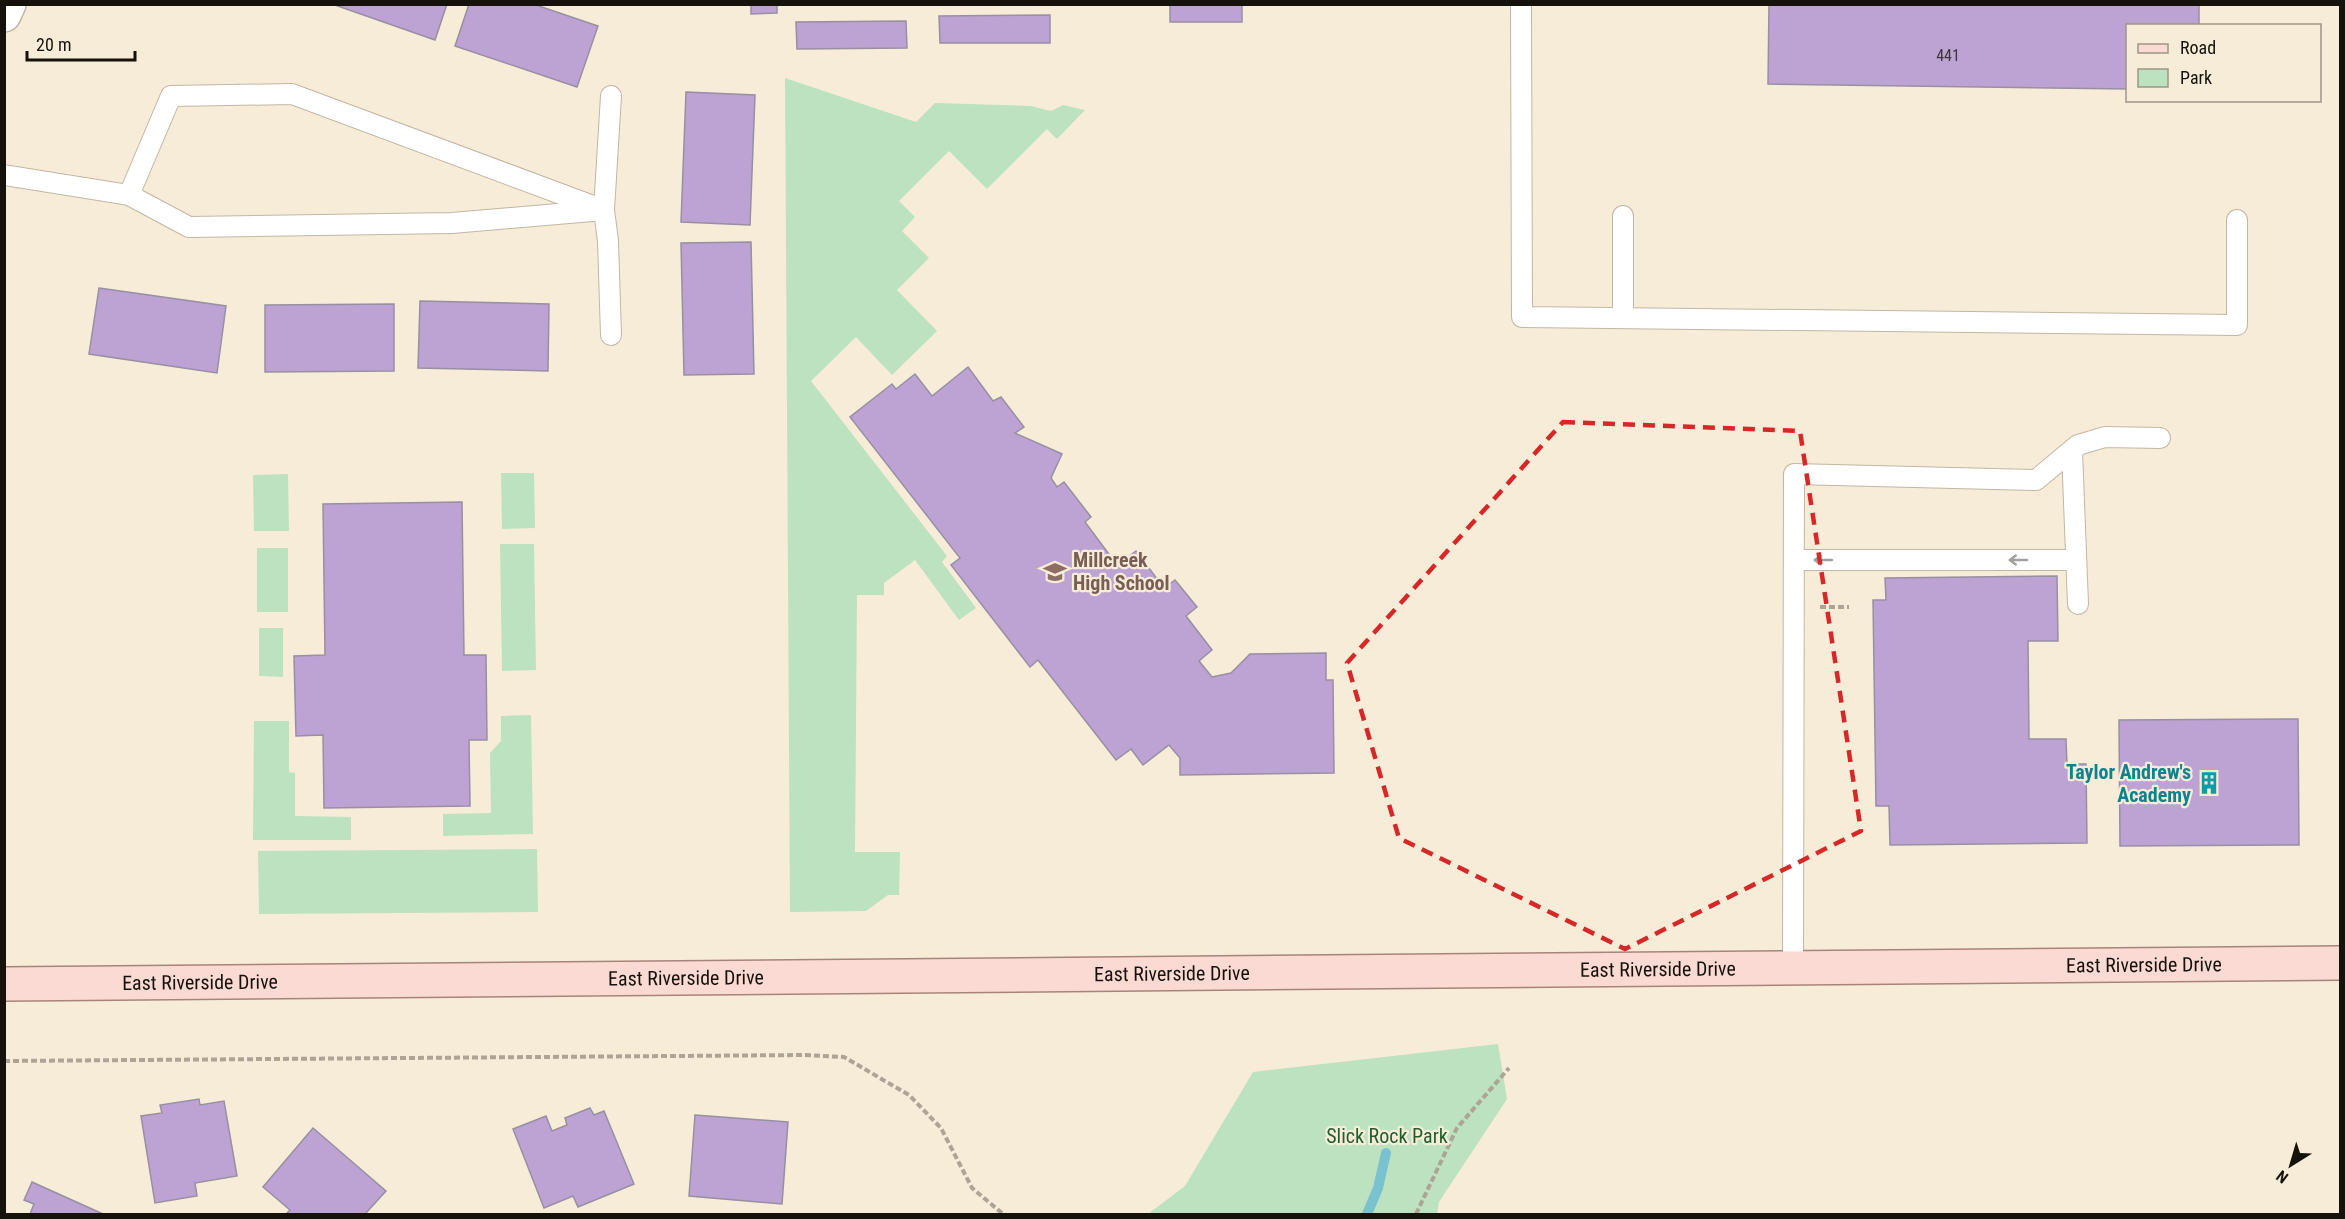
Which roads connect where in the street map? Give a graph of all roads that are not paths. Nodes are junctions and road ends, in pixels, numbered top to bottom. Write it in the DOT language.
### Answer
graph roads {
  1 [pos="9,4"];
  2 [pos="1521,4"];
  3 [pos="4,15"];
  4 [pos="611,96"];
  5 [pos="4,175"];
  6 [pos="129,195"];
  7 [pos="604,210"];
  8 [pos="1623,216"];
  9 [pos="2237,220"];
  10 [pos="1623,318"];
  11 [pos="611,335"];
  12 [pos="2160,438"];
  13 [pos="2072,451"];
  14 [pos="1794,560"];
  15 [pos="2076,560"];
  16 [pos="2078,604"];
  17 [pos="2340,963"];
  18 [pos="1793,969"];
  19 [pos="4,984"];
  1 -- 3 [label="street"];
  2 -- 10 [label="lane"];
  4 -- 7 [label="lane"];
  5 -- 6 [label="lane"];
  6 -- 7 [label="lane"];
  6 -- 7 [label="lane"];
  7 -- 11 [label="lane"];
  8 -- 10 [label="lane"];
  9 -- 10 [label="lane"];
  12 -- 13 [label="lane"];
  13 -- 14 [label="lane"];
  13 -- 15 [label="lane"];
  15 -- 14 [label="lane, one-way"];
  14 -- 18 [label="lane"];
  15 -- 16 [label="lane"];
  17 -- 18 [label="main road, East Riverside Drive"];
  18 -- 19 [label="main road, East Riverside Drive"];
}
